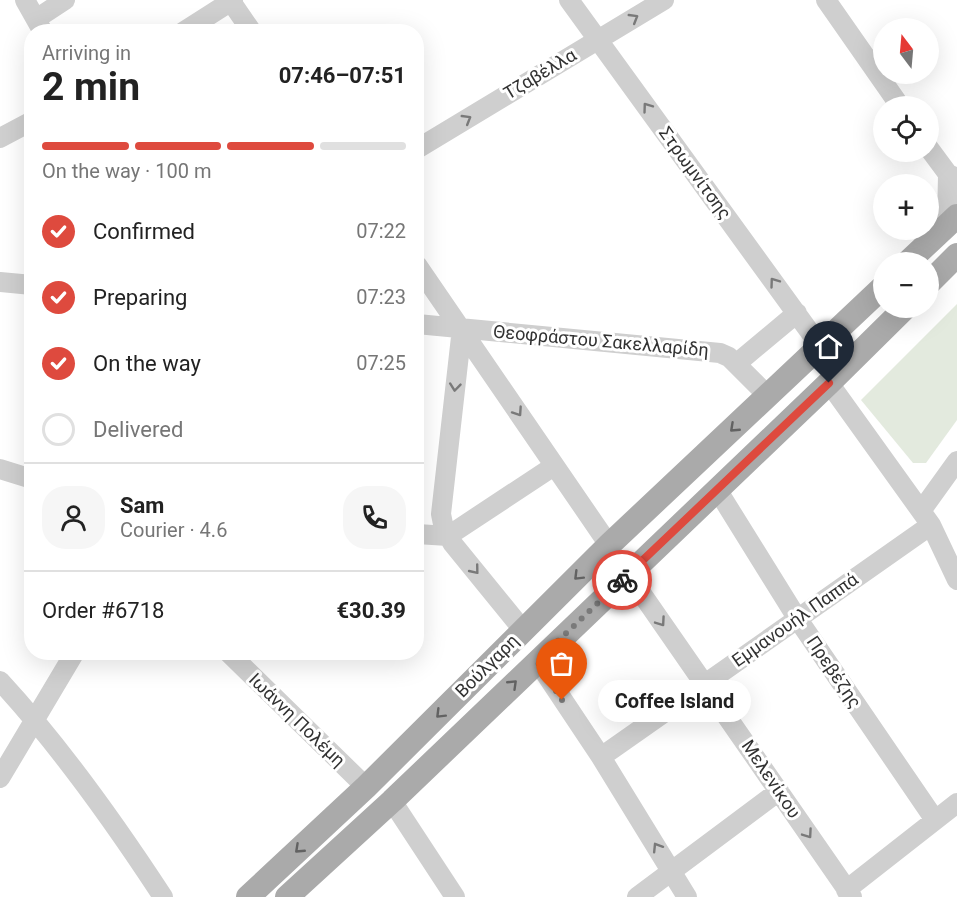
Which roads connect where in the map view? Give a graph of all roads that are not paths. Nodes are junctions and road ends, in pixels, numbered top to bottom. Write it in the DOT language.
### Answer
graph roads {
  1 [pos="25,0"];
  2 [pos="65,0"];
  3 [pos="232,0"];
  4 [pos="569,0"];
  5 [pos="664,0"];
  6 [pos="826,0"];
  7 [pos="39,24"];
  8 [pos="41,24"];
  9 [pos="195,24"];
  10 [pos="247,24"];
  11 [pos="598,40"];
  12 [pos="893,96"];
  13 [pos="24,125"];
  14 [pos="0,138"];
  15 [pos="424,145"];
  16 [pos="939,160"];
  17 [pos="952,176"];
  18 [pos="952,221"];
  19 [pos="919,252"];
  20 [pos="957,255"];
  21 [pos="939,273"];
  22 [pos="424,275"];
  23 [pos="0,282"];
  24 [pos="24,284"];
  25 [pos="873,296"];
  26 [pos="797,313"];
  27 [pos="895,318"];
  28 [pos="424,325"];
  29 [pos="462,328"];
  30 [pos="820,346"];
  31 [pos="736,364"];
  32 [pos="829,383"];
  33 [pos="768,396"];
  34 [pos="957,461"];
  35 [pos="554,466"];
  36 [pos="0,469"];
  37 [pos="24,476"];
  38 [pos="718,491"];
  39 [pos="926,518"];
  40 [pos="424,534"];
  41 [pos="448,536"];
  42 [pos="609,545"];
  43 [pos="628,574"];
  44 [pos="957,580"];
  45 [pos="797,618"];
  46 [pos="524,630"];
  47 [pos="70,660"];
  48 [pos="236,660"];
  49 [pos="537,661"];
  50 [pos="0,681"];
  51 [pos="705,683"];
  52 [pos="34,721"];
  53 [pos="601,757"];
  54 [pos="0,778"];
  55 [pos="366,787"];
  56 [pos="779,791"];
  57 [pos="392,801"];
  58 [pos="957,803"];
  59 [pos="935,820"];
  60 [pos="672,871"];
  61 [pos="849,893"];
  62 [pos="163,897"];
  63 [pos="248,897"];
  64 [pos="287,897"];
  65 [pos="455,897"];
  66 [pos="637,897"];
  67 [pos="687,897"];
  1 -- 7 [label="street"];
  2 -- 8 [label="street"];
  3 -- 9 [label="street"];
  3 -- 10 [label="street"];
  4 -- 11 [label="street, Στρωμνίτσης"];
  11 -- 5 [label="street, Τζαβέλλα, one-way"];
  6 -- 12 [label="street"];
  15 -- 11 [label="street, Τζαβέλλα, one-way"];
  26 -- 11 [label="street, Στρωμνίτσης, one-way"];
  13 -- 14 [label="street"];
  16 -- 17 [label="street"];
  17 -- 18 [label="street"];
  18 -- 19 [label="main road"];
  20 -- 21 [label="main road"];
  22 -- 29 [label="street"];
  23 -- 24 [label="street"];
  25 -- 30 [label="main road, Βούλγαρη"];
  26 -- 30 [label="street, Στρωμνίτσης"];
  26 -- 31 [label="street"];
  27 -- 32 [label="main road, Βούλγαρη"];
  28 -- 29 [label="street, Θεοφράστου Σακελλαρίδη"];
  29 -- 31 [label="street, Θεοφράστου Σακελλαρίδη"];
  29 -- 35 [label="street, one-way"];
  29 -- 41 [label="street, one-way"];
  30 -- 33 [label="main road, Βούλγαρη"];
  31 -- 33 [label="street, Θεοφράστου Σακελλαρίδη"];
  32 -- 38 [label="main road, Βούλγαρη"];
  32 -- 39 [label="street"];
  33 -- 42 [label="main road, Βούλγαρη, one-way"];
  34 -- 39 [label="street, Εμμανουήλ Παππά"];
  35 -- 41 [label="street"];
  35 -- 42 [label="street"];
  36 -- 37 [label="street"];
  38 -- 43 [label="main road, Βούλγαρη"];
  38 -- 45 [label="street, Πρεβέζης"];
  39 -- 44 [label="street"];
  39 -- 45 [label="street, Εμμανουήλ Παππά"];
  40 -- 41 [label="street"];
  41 -- 46 [label="street, one-way"];
  42 -- 46 [label="main road, Βούλγαρη, one-way"];
  43 -- 49 [label="main road, Βούλγαρη"];
  43 -- 51 [label="street, Μελενίκου, one-way"];
  45 -- 51 [label="street, Εμμανουήλ Παππά"];
  45 -- 59 [label="street, Πρεβέζης"];
  46 -- 55 [label="main road, Βούλγαρη, one-way"];
  47 -- 52 [label="street"];
  48 -- 55 [label="street, Ιωάννη Πολέμη"];
  49 -- 53 [label="street"];
  57 -- 49 [label="main road, Βούλγαρη, one-way"];
  50 -- 52 [label="street"];
  51 -- 53 [label="street, Εμμανουήλ Παππά"];
  51 -- 56 [label="street, Μελενίκου"];
  52 -- 54 [label="street"];
  52 -- 62 [label="street"];
  60 -- 53 [label="street, one-way"];
  55 -- 63 [label="main road, Βούλγαρη, one-way"];
  56 -- 60 [label="street"];
  56 -- 61 [label="street, Μελενίκου, one-way"];
  57 -- 64 [label="main road, Βούλγαρη"];
  57 -- 65 [label="street"];
  58 -- 59 [label="street"];
  59 -- 61 [label="street"];
  60 -- 66 [label="street"];
  60 -- 67 [label="street"];
}
